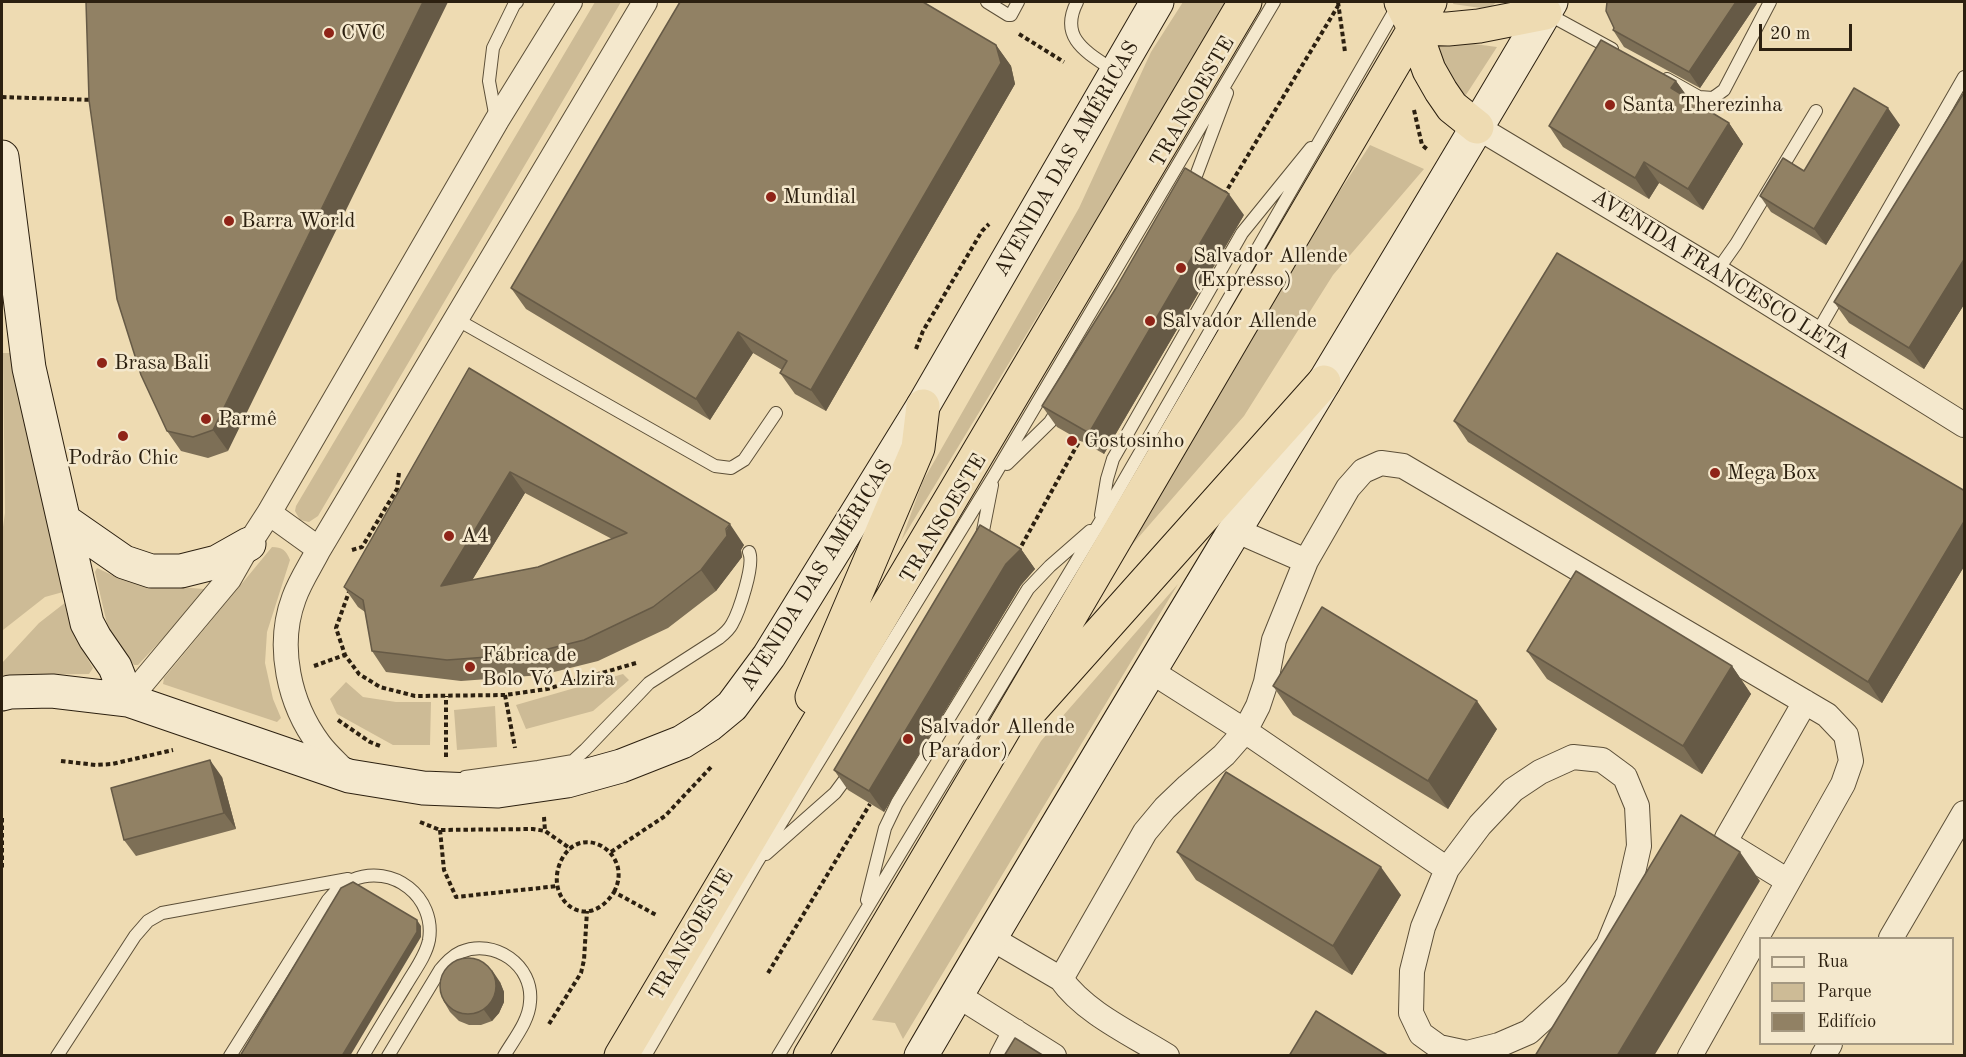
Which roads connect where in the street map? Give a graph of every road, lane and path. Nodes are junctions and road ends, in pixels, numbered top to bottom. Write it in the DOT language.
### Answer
graph roads {
  1 [pos="517,2"];
  2 [pos="570,2"];
  3 [pos="645,2"];
  4 [pos="987,2"];
  5 [pos="1018,2"];
  6 [pos="1077,2"];
  7 [pos="1157,2"];
  8 [pos="1245,2"];
  9 [pos="1274,2"];
  10 [pos="1770,2"];
  11 [pos="1338,4"];
  12 [pos="1548,7"];
  13 [pos="1411,8"];
  14 [pos="1015,32"];
  15 [pos="1627,57"];
  16 [pos="1065,62"];
  17 [pos="1238,63"];
  18 [pos="1117,72"];
  19 [pos="1658,74"];
  20 [pos="1372,77"];
  21 [pos="1965,77"];
  22 [pos="2,97"];
  23 [pos="103,100"];
  24 [pos="1816,111"];
  25 [pos="497,120"];
  26 [pos="1334,120"];
  27 [pos="1478,127"];
  28 [pos="2,157"];
  29 [pos="1454,167"];
  30 [pos="1221,201"];
  31 [pos="1184,203"];
  32 [pos="1717,271"];
  33 [pos="456,319"];
  34 [pos="1817,333"];
  35 [pos="1324,382"];
  36 [pos="1068,393"];
  37 [pos="923,406"];
  38 [pos="776,413"];
  39 [pos="1965,425"];
  40 [pos="1080,440"];
  41 [pos="399,470"];
  42 [pos="994,476"];
  43 [pos="269,513"];
  44 [pos="380,517"];
  45 [pos="388,520"];
  46 [pos="65,521"];
  47 [pos="1100,522"];
  48 [pos="1235,530"];
  49 [pos="249,544"];
  50 [pos="319,549"];
  51 [pos="347,551"];
  52 [pos="749,552"];
  53 [pos="977,553"];
  54 [pos="1015,557"];
  55 [pos="1306,561"];
  56 [pos="352,583"];
  57 [pos="345,655"];
  58 [pos="312,659"];
  59 [pos="646,660"];
  60 [pos="1149,670"];
  61 [pos="2,694"];
  62 [pos="505,694"];
  63 [pos="446,696"];
  64 [pos="128,700"];
  65 [pos="1806,702"];
  66 [pos="332,714"];
  67 [pos="1245,731"];
  68 [pos="388,750"];
  69 [pos="516,754"];
  70 [pos="798,756"];
  71 [pos="436,757"];
  72 [pos="446,758"];
  73 [pos="453,758"];
  74 [pos="858,760"];
  75 [pos="984,763"];
  76 [pos="712,766"];
  77 [pos="349,776"];
  78 [pos="423,788"];
  79 [pos="870,803"];
  80 [pos="543,810"];
  81 [pos="1965,813"];
  82 [pos="2,818"];
  83 [pos="440,830"];
  84 [pos="545,831"];
  85 [pos="611,852"];
  86 [pos="757,862"];
  87 [pos="1447,869"];
  88 [pos="2,870"];
  89 [pos="364,876"];
  90 [pos="1788,881"];
  91 [pos="558,886"];
  92 [pos="614,892"];
  93 [pos="587,911"];
  94 [pos="864,913"];
  95 [pos="658,916"];
  96 [pos="1892,937"];
  97 [pos="991,938"];
  98 [pos="768,973"];
  99 [pos="1061,979"];
  100 [pos="957,995"];
  101 [pos="545,1031"];
  102 [pos="1016,1031"];
  103 [pos="57,1056"];
  104 [pos="230,1056"];
  105 [pos="363,1056"];
  106 [pos="388,1056"];
  107 [pos="504,1056"];
  108 [pos="621,1056"];
  109 [pos="645,1056"];
  110 [pos="778,1056"];
  111 [pos="810,1056"];
  112 [pos="921,1056"];
  113 [pos="1002,1056"];
  114 [pos="1054,1056"];
  115 [pos="1167,1056"];
  116 [pos="1690,1056"];
  1 -- 25 [label="lane"];
  2 -- 25 [label="street"];
  3 -- 33 [label="street"];
  4 -- 5 [label="lane"];
  6 -- 18 [label="lane"];
  7 -- 18 [label="main road, AVENIDA DAS AMÉRICAS"];
  8 -- 70 [label="highway"];
  9 -- 17 [label="lane, TRANSOESTE"];
  10 -- 19 [label="lane"];
  11 -- 20 [label="path"];
  11 -- 30 [label="path"];
  12 -- 13 [label="highway"];
  12 -- 15 [label="lane"];
  12 -- 27 [label="main road"];
  13 -- 20 [label="highway"];
  13 -- 27 [label="highway"];
  14 -- 16 [label="path"];
  17 -- 31 [label="lane"];
  17 -- 42 [label="lane, TRANSOESTE"];
  18 -- 37 [label="main road, AVENIDA DAS AMÉRICAS"];
  20 -- 26 [label="lane"];
  20 -- 29 [label="path"];
  20 -- 75 [label="highway"];
  21 -- 34 [label="lane"];
  22 -- 23 [label="path"];
  24 -- 32 [label="lane"];
  25 -- 43 [label="street"];
  26 -- 47 [label="lane"];
  26 -- 47 [label="lane"];
  27 -- 29 [label="main road"];
  27 -- 32 [label="street, AVENIDA FRANCESCO LETA"];
  28 -- 46 [label="main road"];
  29 -- 35 [label="main road"];
  32 -- 34 [label="street, AVENIDA FRANCESCO LETA"];
  33 -- 38 [label="lane"];
  33 -- 50 [label="street"];
  34 -- 39 [label="street, AVENIDA FRANCESCO LETA"];
  35 -- 48 [label="main road"];
  35 -- 75 [label="highway"];
  36 -- 42 [label="lane"];
  37 -- 70 [label="highway"];
  37 -- 78 [label="main road, AVENIDA DAS AMÉRICAS"];
  40 -- 54 [label="path"];
  41 -- 44 [label="path"];
  42 -- 53 [label="lane"];
  42 -- 86 [label="lane, TRANSOESTE"];
  43 -- 49 [label="street"];
  43 -- 50 [label="street"];
  44 -- 45 [label="path"];
  44 -- 51 [label="path"];
  46 -- 49 [label="main road"];
  46 -- 64 [label="main road"];
  47 -- 94 [label="lane"];
  47 -- 94 [label="lane"];
  48 -- 55 [label="street"];
  48 -- 60 [label="main road"];
  49 -- 64 [label="street"];
  50 -- 77 [label="street"];
  52 -- 78 [label="lane"];
  55 -- 65 [label="street"];
  55 -- 67 [label="street"];
  56 -- 57 [label="path"];
  57 -- 58 [label="path"];
  57 -- 63 [label="path"];
  59 -- 62 [label="path"];
  60 -- 67 [label="street"];
  60 -- 97 [label="main road"];
  61 -- 64 [label="main road, AVENIDA DAS AMÉRICAS"];
  62 -- 63 [label="path"];
  62 -- 69 [label="path"];
  63 -- 72 [label="path"];
  64 -- 77 [label="main road, AVENIDA DAS AMÉRICAS"];
  65 -- 90 [label="street"];
  65 -- 90 [label="street"];
  66 -- 68 [label="path"];
  67 -- 87 [label="street"];
  67 -- 99 [label="street"];
  70 -- 108 [label="highway"];
  71 -- 72 [label="path"];
  72 -- 73 [label="path"];
  74 -- 86 [label="lane"];
  75 -- 111 [label="highway"];
  76 -- 85 [label="path"];
  77 -- 78 [label="main road, AVENIDA DAS AMÉRICAS"];
  79 -- 98 [label="path"];
  80 -- 84 [label="path"];
  81 -- 96 [label="street"];
  82 -- 88 [label="path"];
  83 -- 91 [label="path"];
  85 -- 91 [label="path"];
  85 -- 92 [label="path"];
  86 -- 109 [label="lane, TRANSOESTE"];
  87 -- 87 [label="street"];
  89 -- 103 [label="lane"];
  89 -- 104 [label="lane"];
  89 -- 105 [label="lane"];
  90 -- 116 [label="street"];
  91 -- 93 [label="path"];
  92 -- 93 [label="path"];
  92 -- 95 [label="path"];
  93 -- 101 [label="path"];
  94 -- 110 [label="lane"];
  97 -- 99 [label="street"];
  97 -- 100 [label="main road"];
  99 -- 115 [label="street"];
  100 -- 102 [label="street"];
  100 -- 112 [label="main road"];
  102 -- 113 [label="street"];
  102 -- 114 [label="street"];
  106 -- 107 [label="lane"];
}
